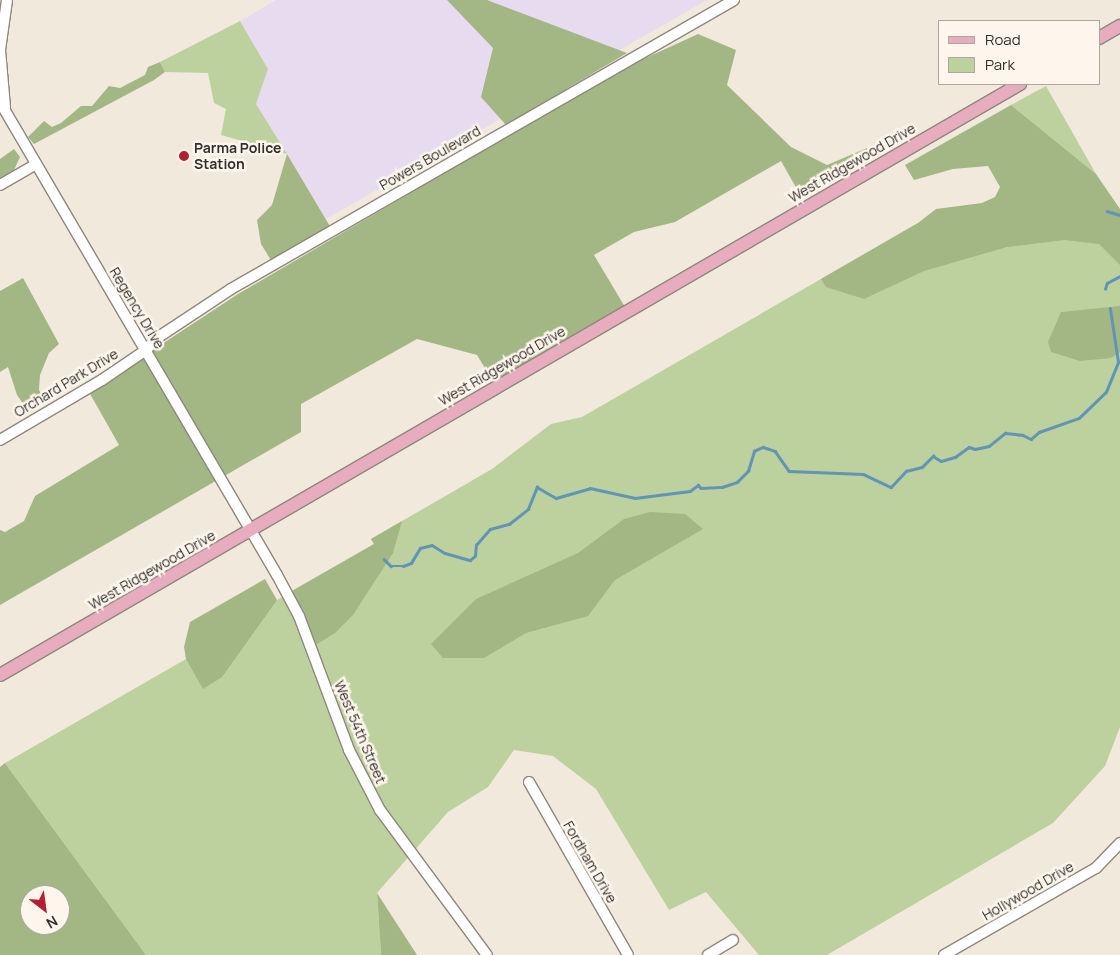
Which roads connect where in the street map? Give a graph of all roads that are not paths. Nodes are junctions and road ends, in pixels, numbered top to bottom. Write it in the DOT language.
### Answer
graph roads {
  1 [pos="7,0"];
  2 [pos="734,0"];
  3 [pos="1120,26"];
  4 [pos="1100,37"];
  5 [pos="0,50"];
  6 [pos="1018,85"];
  7 [pos="2,105"];
  8 [pos="34,165"];
  9 [pos="0,185"];
  10 [pos="146,350"];
  11 [pos="0,440"];
  12 [pos="251,529"];
  13 [pos="0,675"];
  14 [pos="529,782"];
  15 [pos="1120,843"];
  16 [pos="733,940"];
  17 [pos="487,955"];
  18 [pos="628,955"];
  19 [pos="708,955"];
  20 [pos="944,955"];
  1 -- 5 [label="street"];
  2 -- 10 [label="street, Powers Boulevard"];
  3 -- 4 [label="main road"];
  5 -- 7 [label="street"];
  6 -- 12 [label="main road, West Ridgewood Drive"];
  7 -- 8 [label="street, Regency Drive"];
  8 -- 9 [label="street"];
  8 -- 10 [label="street, Regency Drive"];
  10 -- 11 [label="street, Orchard Park Drive"];
  10 -- 12 [label="street, Regency Drive"];
  12 -- 13 [label="main road, West Ridgewood Drive"];
  12 -- 17 [label="street, West 54th Street"];
  14 -- 18 [label="street, Fordham Drive"];
  15 -- 20 [label="street, Hollywood Drive"];
  16 -- 19 [label="street"];
}
